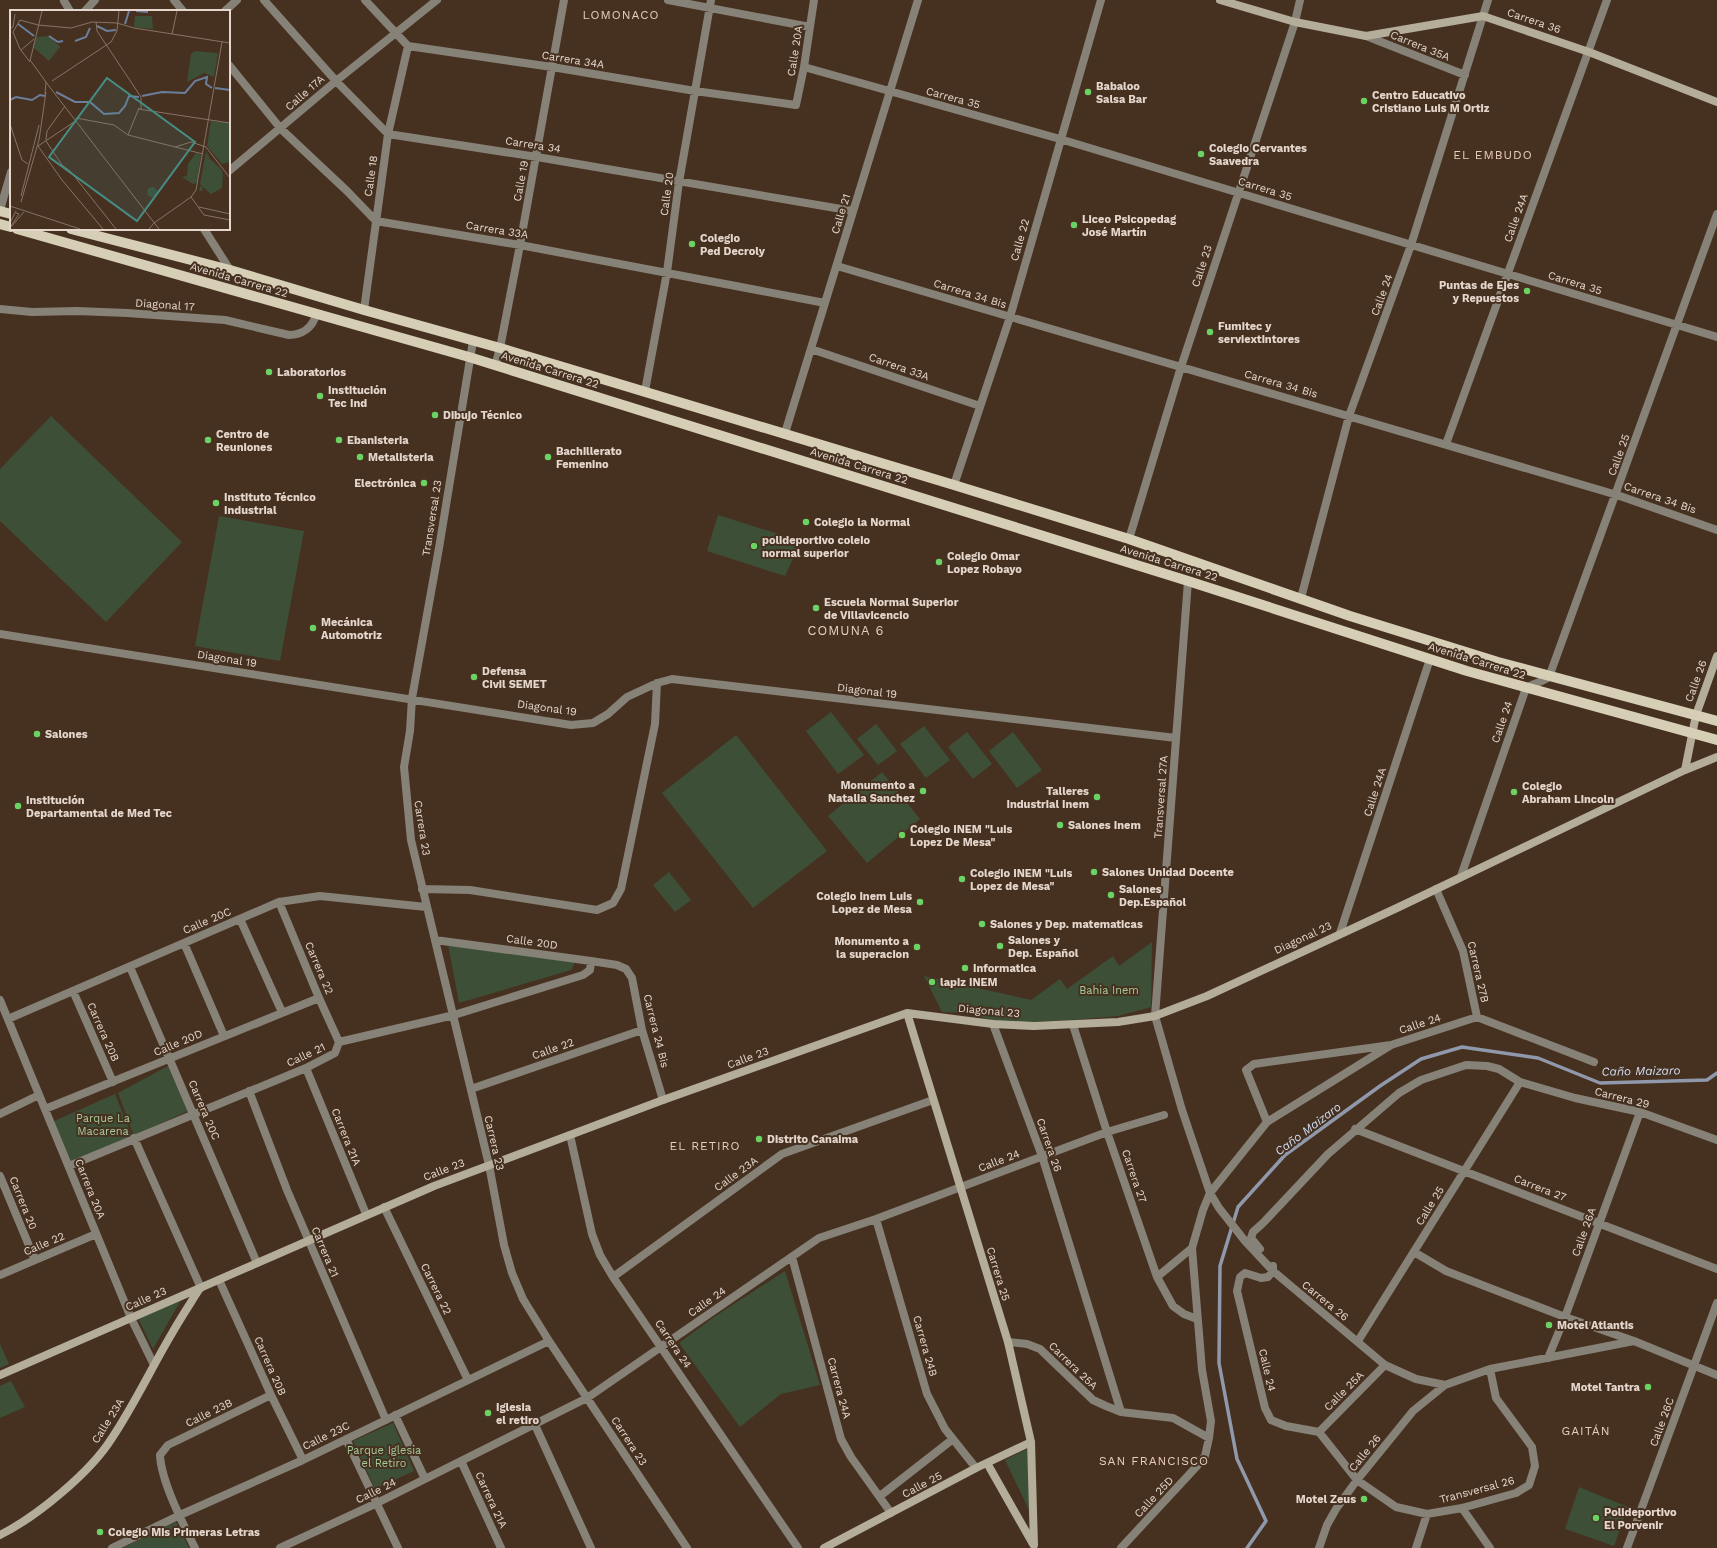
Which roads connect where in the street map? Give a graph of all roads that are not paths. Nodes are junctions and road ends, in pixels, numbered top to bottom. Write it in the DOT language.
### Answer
graph roads {
  1 [pos="64,0"];
  2 [pos="95,0"];
  3 [pos="174,0"];
  4 [pos="237,0"];
  5 [pos="264,0"];
  6 [pos="365,0"];
  7 [pos="437,0"];
  8 [pos="564,0"];
  9 [pos="668,0"];
  10 [pos="814,0"];
  11 [pos="918,0"];
  12 [pos="1101,0"];
  13 [pos="1220,0"];
  14 [pos="1300,0"];
  15 [pos="1488,0"];
  16 [pos="1607,0"];
  17 [pos="710,4"];
  18 [pos="60,10"];
  19 [pos="69,10"];
  20 [pos="86,10"];
  21 [pos="182,10"];
  22 [pos="226,10"];
  23 [pos="1483,16"];
  24 [pos="1295,22"];
  25 [pos="810,27"];
  26 [pos="396,33"];
  27 [pos="1366,36"];
  28 [pos="408,46"];
  29 [pos="1589,52"];
  30 [pos="230,66"];
  31 [pos="552,67"];
  32 [pos="804,68"];
  33 [pos="1465,75"];
  34 [pos="336,81"];
  35 [pos="695,91"];
  36 [pos="890,92"];
  37 [pos="1717,102"];
  38 [pos="796,105"];
  39 [pos="281,129"];
  40 [pos="388,134"];
  41 [pos="1060,140"];
  42 [pos="537,157"];
  43 [pos="230,170"];
  44 [pos="10,180"];
  45 [pos="679,182"];
  46 [pos="1238,192"];
  47 [pos="854,211"];
  48 [pos="6,212"];
  49 [pos="1717,214"];
  50 [pos="376,222"];
  51 [pos="0,224"];
  52 [pos="10,227"];
  53 [pos="20,230"];
  54 [pos="75,230"];
  55 [pos="205,230"];
  56 [pos="520,245"];
  57 [pos="1411,245"];
  58 [pos="836,266"];
  59 [pos="230,270"];
  60 [pos="666,272"];
  61 [pos="1507,274"];
  62 [pos="825,303"];
  63 [pos="0,309"];
  64 [pos="364,310"];
  65 [pos="316,315"];
  66 [pos="1010,318"];
  67 [pos="1677,326"];
  68 [pos="1717,337"];
  69 [pos="473,341"];
  70 [pos="500,348"];
  71 [pos="811,349"];
  72 [pos="469,357"];
  73 [pos="495,366"];
  74 [pos="1181,367"];
  75 [pos="645,392"];
  76 [pos="980,406"];
  77 [pos="1349,416"];
  78 [pos="785,434"];
  79 [pos="1446,444"];
  80 [pos="954,485"];
  81 [pos="1617,495"];
  82 [pos="1717,530"];
  83 [pos="1129,539"];
  84 [pos="1188,581"];
  85 [pos="1301,598"];
  86 [pos="0,634"];
  87 [pos="1717,656"];
  88 [pos="1430,659"];
  89 [pos="1549,677"];
  90 [pos="658,683"];
  91 [pos="1526,688"];
  92 [pos="412,698"];
  93 [pos="1696,714"];
  94 [pos="1717,721"];
  95 [pos="1692,732"];
  96 [pos="1176,738"];
  97 [pos="1717,740"];
  98 [pos="1717,757"];
  99 [pos="1686,770"];
  100 [pos="1461,876"];
  101 [pos="422,889"];
  102 [pos="1436,889"];
  103 [pos="279,902"];
  104 [pos="426,907"];
  105 [pos="240,919"];
  106 [pos="1340,933"];
  107 [pos="435,940"];
  108 [pos="184,943"];
  109 [pos="591,961"];
  110 [pos="130,967"];
  111 [pos="626,969"];
  112 [pos="73,991"];
  113 [pos="319,998"];
  114 [pos="0,1002"];
  115 [pos="282,1012"];
  116 [pos="907,1013"];
  117 [pos="454,1015"];
  118 [pos="1155,1016"];
  119 [pos="1477,1017"];
  120 [pos="8,1019"];
  121 [pos="993,1024"];
  122 [pos="1073,1025"];
  123 [pos="642,1030"];
  124 [pos="224,1036"];
  125 [pos="340,1042"];
  126 [pos="1391,1045"];
  127 [pos="170,1059"];
  128 [pos="1594,1062"];
  129 [pos="306,1068"];
  130 [pos="113,1082"];
  131 [pos="1520,1082"];
  132 [pos="471,1089"];
  133 [pos="249,1091"];
  134 [pos="39,1095"];
  135 [pos="663,1100"];
  136 [pos="933,1100"];
  137 [pos="45,1109"];
  138 [pos="1640,1112"];
  139 [pos="194,1113"];
  140 [pos="0,1114"];
  141 [pos="1164,1116"];
  142 [pos="1267,1122"];
  143 [pos="1355,1129"];
  144 [pos="1107,1132"];
  145 [pos="570,1135"];
  146 [pos="134,1138"];
  147 [pos="1717,1140"];
  148 [pos="1042,1156"];
  149 [pos="489,1165"];
  150 [pos="69,1166"];
  151 [pos="1465,1171"];
  152 [pos="0,1176"];
  153 [pos="960,1187"];
  154 [pos="1210,1194"];
  155 [pos="384,1207"];
  156 [pos="366,1214"];
  157 [pos="876,1218"];
  158 [pos="1599,1223"];
  159 [pos="96,1234"];
  160 [pos="308,1240"];
  161 [pos="1192,1248"];
  162 [pos="1414,1252"];
  163 [pos="792,1257"];
  164 [pos="35,1260"];
  165 [pos="257,1263"];
  166 [pos="1717,1269"];
  167 [pos="1273,1271"];
  168 [pos="0,1275"];
  169 [pos="613,1277"];
  170 [pos="1157,1277"];
  171 [pos="219,1280"];
  172 [pos="201,1288"];
  173 [pos="1717,1303"];
  174 [pos="1565,1317"];
  175 [pos="131,1318"];
  176 [pos="1197,1318"];
  177 [pos="549,1341"];
  178 [pos="1358,1341"];
  179 [pos="1634,1341"];
  180 [pos="1008,1342"];
  181 [pos="661,1347"];
  182 [pos="1548,1358"];
  183 [pos="154,1365"];
  184 [pos="1385,1365"];
  185 [pos="1694,1366"];
  186 [pos="1490,1369"];
  187 [pos="0,1375"];
  188 [pos="1717,1375"];
  189 [pos="468,1380"];
  190 [pos="1445,1385"];
  191 [pos="271,1395"];
  192 [pos="587,1398"];
  193 [pos="1121,1412"];
  194 [pos="395,1415"];
  195 [pos="386,1420"];
  196 [pos="535,1424"];
  197 [pos="1319,1432"];
  198 [pos="1209,1438"];
  199 [pos="346,1439"];
  200 [pos="953,1439"];
  201 [pos="1030,1442"];
  202 [pos="303,1460"];
  203 [pos="461,1461"];
  204 [pos="987,1463"];
  205 [pos="976,1468"];
  206 [pos="425,1479"];
  207 [pos="1357,1480"];
  208 [pos="880,1496"];
  209 [pos="377,1503"];
  210 [pos="1462,1508"];
  211 [pos="892,1513"];
  212 [pos="1427,1514"];
  213 [pos="180,1515"];
  214 [pos="0,1535"];
  215 [pos="1033,1547"];
  216 [pos="112,1548"];
  217 [pos="195,1548"];
  218 [pos="280,1548"];
  219 [pos="398,1548"];
  220 [pos="501,1548"];
  221 [pos="591,1548"];
  222 [pos="687,1548"];
  223 [pos="798,1548"];
  224 [pos="824,1548"];
  225 [pos="1122,1548"];
  226 [pos="1319,1548"];
  227 [pos="1416,1548"];
  228 [pos="1490,1548"];
  229 [pos="1627,1548"];
  1 -- 18 [label="street"];
  1 -- 19 [label="street"];
  2 -- 20 [label="street"];
  3 -- 21 [label="street"];
  4 -- 22 [label="street"];
  5 -- 34 [label="street"];
  6 -- 26 [label="street"];
  7 -- 26 [label="street"];
  8 -- 31 [label="street, Calle 19"];
  9 -- 17 [label="street"];
  10 -- 25 [label="street, Calle 20A"];
  11 -- 36 [label="street, Calle 21"];
  12 -- 41 [label="street, Calle 22"];
  13 -- 24 [label="street, Carrera 36"];
  14 -- 24 [label="street, Calle 23"];
  15 -- 23 [label="street, Calle 24"];
  16 -- 29 [label="street, Calle 24A"];
  17 -- 25 [label="street"];
  17 -- 35 [label="street, Calle 20"];
  23 -- 27 [label="street, Carrera 36"];
  23 -- 29 [label="street, Carrera 36"];
  23 -- 33 [label="street, Calle 24"];
  24 -- 27 [label="street, Carrera 36"];
  24 -- 46 [label="street, Calle 23"];
  25 -- 32 [label="street, Calle 20A"];
  26 -- 28 [label="street"];
  26 -- 34 [label="street, Calle 17A"];
  27 -- 33 [label="street, Carrera 35A"];
  28 -- 31 [label="street, Carrera 34A"];
  28 -- 40 [label="street, Calle 18"];
  29 -- 37 [label="street, Carrera 36"];
  29 -- 61 [label="street, Calle 24A"];
  30 -- 39 [label="street"];
  31 -- 35 [label="street, Carrera 34A"];
  31 -- 42 [label="street, Calle 19"];
  32 -- 36 [label="street, Carrera 35"];
  32 -- 38 [label="street, Calle 20A"];
  33 -- 57 [label="street, Calle 24"];
  34 -- 39 [label="street, Calle 17A"];
  34 -- 40 [label="street"];
  35 -- 38 [label="street, Carrera 34A"];
  35 -- 45 [label="street, Calle 20"];
  36 -- 41 [label="street, Carrera 35"];
  36 -- 47 [label="street, Calle 21"];
  39 -- 43 [label="street, Calle 17A"];
  39 -- 50 [label="street"];
  40 -- 42 [label="street, Carrera 34"];
  40 -- 50 [label="street, Calle 18"];
  41 -- 46 [label="street, Carrera 35"];
  41 -- 66 [label="street, Calle 22"];
  42 -- 45 [label="street, Carrera 34"];
  42 -- 56 [label="street, Calle 19"];
  44 -- 48 [label="street"];
  45 -- 47 [label="street, Carrera 34"];
  45 -- 60 [label="street, Calle 20"];
  46 -- 57 [label="street, Carrera 35"];
  46 -- 74 [label="street, Calle 23"];
  47 -- 58 [label="street, Calle 21"];
  49 -- 67 [label="street, Calle 25"];
  50 -- 56 [label="street, Carrera 33A"];
  50 -- 64 [label="street, Calle 18"];
  51 -- 52 [label="main road"];
  53 -- 65 [label="main road, Avenida Carrera 22"];
  54 -- 59 [label="main road, Avenida Carrera 22"];
  55 -- 59 [label="street"];
  56 -- 60 [label="street, Carrera 33A"];
  56 -- 70 [label="street, Calle 19"];
  57 -- 61 [label="street, Carrera 35"];
  57 -- 77 [label="street, Calle 24"];
  58 -- 62 [label="street, Calle 21"];
  58 -- 66 [label="street, Carrera 34 Bis"];
  59 -- 64 [label="main road, Avenida Carrera 22"];
  60 -- 62 [label="street, Carrera 33A"];
  60 -- 75 [label="street, Calle 20"];
  61 -- 67 [label="street, Carrera 35"];
  61 -- 79 [label="street, Calle 24A"];
  62 -- 71 [label="street, Calle 21"];
  63 -- 65 [label="street, Diagonal 17"];
  64 -- 69 [label="main road, Avenida Carrera 22"];
  65 -- 72 [label="main road, Avenida Carrera 22"];
  66 -- 74 [label="street, Carrera 34 Bis"];
  66 -- 76 [label="street, Calle 22"];
  67 -- 68 [label="street, Carrera 35"];
  67 -- 81 [label="street, Calle 25"];
  69 -- 70 [label="main road, Avenida Carrera 22"];
  69 -- 72 [label="street, Transversal 23"];
  70 -- 73 [label="street, Calle 19"];
  70 -- 75 [label="main road, Avenida Carrera 22"];
  71 -- 76 [label="street, Carrera 33A"];
  71 -- 78 [label="street, Calle 21"];
  72 -- 73 [label="main road, Avenida Carrera 22"];
  72 -- 92 [label="street, Transversal 23"];
  73 -- 84 [label="main road, Avenida Carrera 22"];
  74 -- 77 [label="street, Carrera 34 Bis"];
  74 -- 83 [label="street, Calle 23"];
  75 -- 78 [label="main road, Avenida Carrera 22"];
  76 -- 80 [label="street, Calle 22"];
  77 -- 79 [label="street, Carrera 34 Bis"];
  77 -- 85 [label="street, Calle 24"];
  78 -- 80 [label="main road, Avenida Carrera 22"];
  79 -- 81 [label="street, Carrera 34 Bis"];
  80 -- 83 [label="main road, Avenida Carrera 22"];
  81 -- 82 [label="street, Carrera 34 Bis"];
  81 -- 89 [label="street, Calle 25"];
  83 -- 85 [label="main road, Avenida Carrera 22"];
  84 -- 88 [label="main road, Avenida Carrera 22"];
  84 -- 96 [label="street, Transversal 27A"];
  85 -- 89 [label="main road, Avenida Carrera 22"];
  86 -- 92 [label="street, Diagonal 19"];
  87 -- 93 [label="street, Calle 26"];
  88 -- 91 [label="main road, Avenida Carrera 22"];
  88 -- 106 [label="street, Calle 24A"];
  89 -- 91 [label="street"];
  89 -- 93 [label="main road, Avenida Carrera 22"];
  90 -- 92 [label="street, Diagonal 19"];
  90 -- 96 [label="street, Diagonal 19"];
  90 -- 101 [label="street"];
  91 -- 95 [label="main road, Avenida Carrera 22"];
  91 -- 100 [label="street, Calle 24"];
  92 -- 101 [label="street, Carrera 23"];
  93 -- 94 [label="main road, Avenida Carrera 22"];
  93 -- 95 [label="street"];
  95 -- 97 [label="main road, Avenida Carrera 22"];
  95 -- 99 [label="street"];
  96 -- 118 [label="street, Transversal 27A"];
  98 -- 99 [label="street, Diagonal 23"];
  99 -- 100 [label="street, Diagonal 23"];
  100 -- 102 [label="street, Diagonal 23"];
  101 -- 104 [label="street, Carrera 23"];
  102 -- 106 [label="street, Diagonal 23"];
  102 -- 119 [label="street, Carrera 27B"];
  103 -- 104 [label="street, Calle 20C"];
  103 -- 105 [label="street, Calle 20C"];
  103 -- 113 [label="street, Carrera 22"];
  104 -- 107 [label="street, Carrera 23"];
  105 -- 108 [label="street, Calle 20C"];
  105 -- 115 [label="street"];
  106 -- 118 [label="street, Diagonal 23"];
  107 -- 109 [label="street, Calle 20D"];
  107 -- 117 [label="street, Carrera 23"];
  108 -- 110 [label="street, Calle 20C"];
  108 -- 124 [label="street"];
  109 -- 111 [label="street, Calle 20D"];
  109 -- 117 [label="street, Calle 21"];
  110 -- 112 [label="street, Calle 20C"];
  110 -- 127 [label="street, Carrera 20C"];
  111 -- 123 [label="street, Carrera 24 Bis"];
  112 -- 120 [label="street, Calle 20C"];
  112 -- 130 [label="street, Carrera 20B"];
  113 -- 115 [label="street, Calle 20D"];
  113 -- 125 [label="street, Carrera 22"];
  114 -- 120 [label="street, Carrera 20A"];
  115 -- 124 [label="street, Calle 20D"];
  116 -- 121 [label="street, Diagonal 23"];
  116 -- 135 [label="street, Calle 23"];
  116 -- 136 [label="street, Carrera 25"];
  117 -- 125 [label="street, Calle 21"];
  117 -- 132 [label="street, Carrera 23"];
  118 -- 122 [label="street, Diagonal 23"];
  118 -- 154 [label="street, Carrera 26"];
  119 -- 126 [label="street, Calle 24"];
  119 -- 128 [label="street"];
  120 -- 134 [label="street, Carrera 20A"];
  121 -- 122 [label="street, Diagonal 23"];
  121 -- 148 [label="street, Carrera 26"];
  122 -- 144 [label="street, Carrera 27"];
  123 -- 132 [label="street, Calle 22"];
  123 -- 135 [label="street, Carrera 24 Bis"];
  124 -- 127 [label="street, Calle 20D"];
  125 -- 129 [label="street, Calle 21"];
  126 -- 142 [label="street"];
  126 -- 142 [label="street, Calle 24"];
  127 -- 130 [label="street, Calle 20D"];
  127 -- 139 [label="street, Carrera 20C"];
  129 -- 133 [label="street, Calle 21"];
  129 -- 156 [label="street, Carrera 21A"];
  130 -- 137 [label="street, Calle 20D"];
  131 -- 138 [label="street, Carrera 29"];
  131 -- 143 [label="street"];
  131 -- 151 [label="street, Calle 25"];
  132 -- 149 [label="street, Carrera 23"];
  133 -- 139 [label="street, Calle 21"];
  133 -- 160 [label="street, Carrera 21"];
  134 -- 137 [label="street, Carrera 20A"];
  134 -- 140 [label="street"];
  135 -- 145 [label="street, Calle 23"];
  136 -- 153 [label="street, Carrera 25"];
  136 -- 169 [label="street, Calle 23A"];
  137 -- 150 [label="street, Carrera 20A"];
  138 -- 147 [label="street, Carrera 29"];
  138 -- 158 [label="street, Calle 26A"];
  139 -- 146 [label="street, Calle 21"];
  139 -- 165 [label="street, Carrera 20C"];
  141 -- 144 [label="street, Calle 24"];
  142 -- 154 [label="street"];
  143 -- 151 [label="street, Carrera 27"];
  143 -- 167 [label="street"];
  144 -- 148 [label="street, Calle 24"];
  144 -- 170 [label="street, Carrera 27"];
  145 -- 149 [label="street, Calle 23"];
  145 -- 169 [label="street, Carrera 24"];
  146 -- 150 [label="street, Calle 21"];
  146 -- 172 [label="street"];
  148 -- 153 [label="street, Calle 24"];
  148 -- 193 [label="street, Carrera 26"];
  149 -- 155 [label="street, Calle 23"];
  149 -- 177 [label="street, Carrera 23"];
  150 -- 159 [label="street, Carrera 20A"];
  151 -- 158 [label="street, Carrera 27"];
  151 -- 162 [label="street, Calle 25"];
  152 -- 164 [label="street, Carrera 20"];
  153 -- 157 [label="street, Calle 24"];
  153 -- 180 [label="street, Carrera 25"];
  154 -- 161 [label="street"];
  154 -- 167 [label="street, Carrera 26"];
  155 -- 156 [label="street, Calle 23"];
  155 -- 189 [label="street, Carrera 22"];
  156 -- 160 [label="street, Calle 23"];
  157 -- 163 [label="street, Calle 24"];
  157 -- 200 [label="street, Carrera 24B"];
  158 -- 166 [label="street, Carrera 27"];
  158 -- 174 [label="street, Calle 26A"];
  159 -- 164 [label="street, Calle 22"];
  159 -- 175 [label="street, Carrera 20A"];
  160 -- 165 [label="street, Calle 23"];
  160 -- 195 [label="street, Carrera 21"];
  161 -- 170 [label="street"];
  161 -- 176 [label="street"];
  162 -- 174 [label="street"];
  162 -- 178 [label="street, Calle 25"];
  163 -- 181 [label="street, Calle 24"];
  163 -- 208 [label="street, Carrera 24A"];
  164 -- 168 [label="street, Calle 22"];
  165 -- 171 [label="street, Calle 23"];
  167 -- 178 [label="street, Carrera 26"];
  167 -- 197 [label="street, Calle 24"];
  169 -- 181 [label="street, Carrera 24"];
  170 -- 176 [label="street, Carrera 27"];
  171 -- 172 [label="street, Calle 23"];
  171 -- 191 [label="street, Carrera 20B"];
  172 -- 175 [label="street, Calle 23"];
  172 -- 183 [label="street, Calle 23A"];
  173 -- 185 [label="street, Calle 26C"];
  174 -- 179 [label="street"];
  174 -- 182 [label="street, Calle 26A"];
  175 -- 183 [label="street, Carrera 20A"];
  175 -- 187 [label="street, Calle 23"];
  176 -- 198 [label="street"];
  177 -- 189 [label="street, Calle 23C"];
  177 -- 192 [label="street, Carrera 23"];
  178 -- 184 [label="street, Carrera 26"];
  179 -- 182 [label="street"];
  179 -- 185 [label="street"];
  180 -- 193 [label="street, Carrera 25A"];
  180 -- 201 [label="street, Carrera 25"];
  181 -- 192 [label="street, Calle 24"];
  181 -- 223 [label="street, Carrera 24"];
  182 -- 186 [label="street"];
  183 -- 214 [label="street, Calle 23A"];
  184 -- 190 [label="street, Carrera 26"];
  184 -- 197 [label="street, Calle 25A"];
  185 -- 188 [label="street"];
  185 -- 229 [label="street, Calle 26C"];
  186 -- 190 [label="street"];
  186 -- 210 [label="street, Transversal 26"];
  189 -- 194 [label="street, Calle 23C"];
  190 -- 207 [label="street, Calle 26"];
  191 -- 202 [label="street, Carrera 20B"];
  191 -- 213 [label="street, Calle 23B"];
  192 -- 196 [label="street, Calle 24"];
  192 -- 222 [label="street, Carrera 23"];
  193 -- 198 [label="street"];
  194 -- 195 [label="street, Calle 23C"];
  194 -- 206 [label="street"];
  195 -- 199 [label="street, Calle 23C"];
  196 -- 203 [label="street, Calle 24"];
  196 -- 221 [label="street"];
  197 -- 207 [label="street"];
  198 -- 225 [label="street, Calle 25D"];
  199 -- 202 [label="street, Calle 23C"];
  199 -- 209 [label="street"];
  200 -- 205 [label="street, Carrera 24B"];
  200 -- 208 [label="street, Calle 25"];
  201 -- 204 [label="street, Calle 25"];
  201 -- 215 [label="street, Carrera 25"];
  202 -- 213 [label="street, Calle 23C"];
  203 -- 206 [label="street, Calle 24"];
  203 -- 220 [label="street, Carrera 21A"];
  204 -- 205 [label="street, Calle 25"];
  204 -- 215 [label="street"];
  205 -- 211 [label="street, Calle 25"];
  206 -- 209 [label="street, Calle 24"];
  207 -- 212 [label="street, Transversal 26"];
  207 -- 226 [label="street, Calle 26"];
  208 -- 211 [label="street, Carrera 24A"];
  209 -- 218 [label="street, Calle 24"];
  209 -- 219 [label="street"];
  210 -- 212 [label="street, Transversal 26"];
  210 -- 228 [label="street"];
  211 -- 224 [label="street, Calle 25"];
  212 -- 227 [label="street"];
  213 -- 216 [label="street, Calle 23C"];
  213 -- 217 [label="street"];
}
